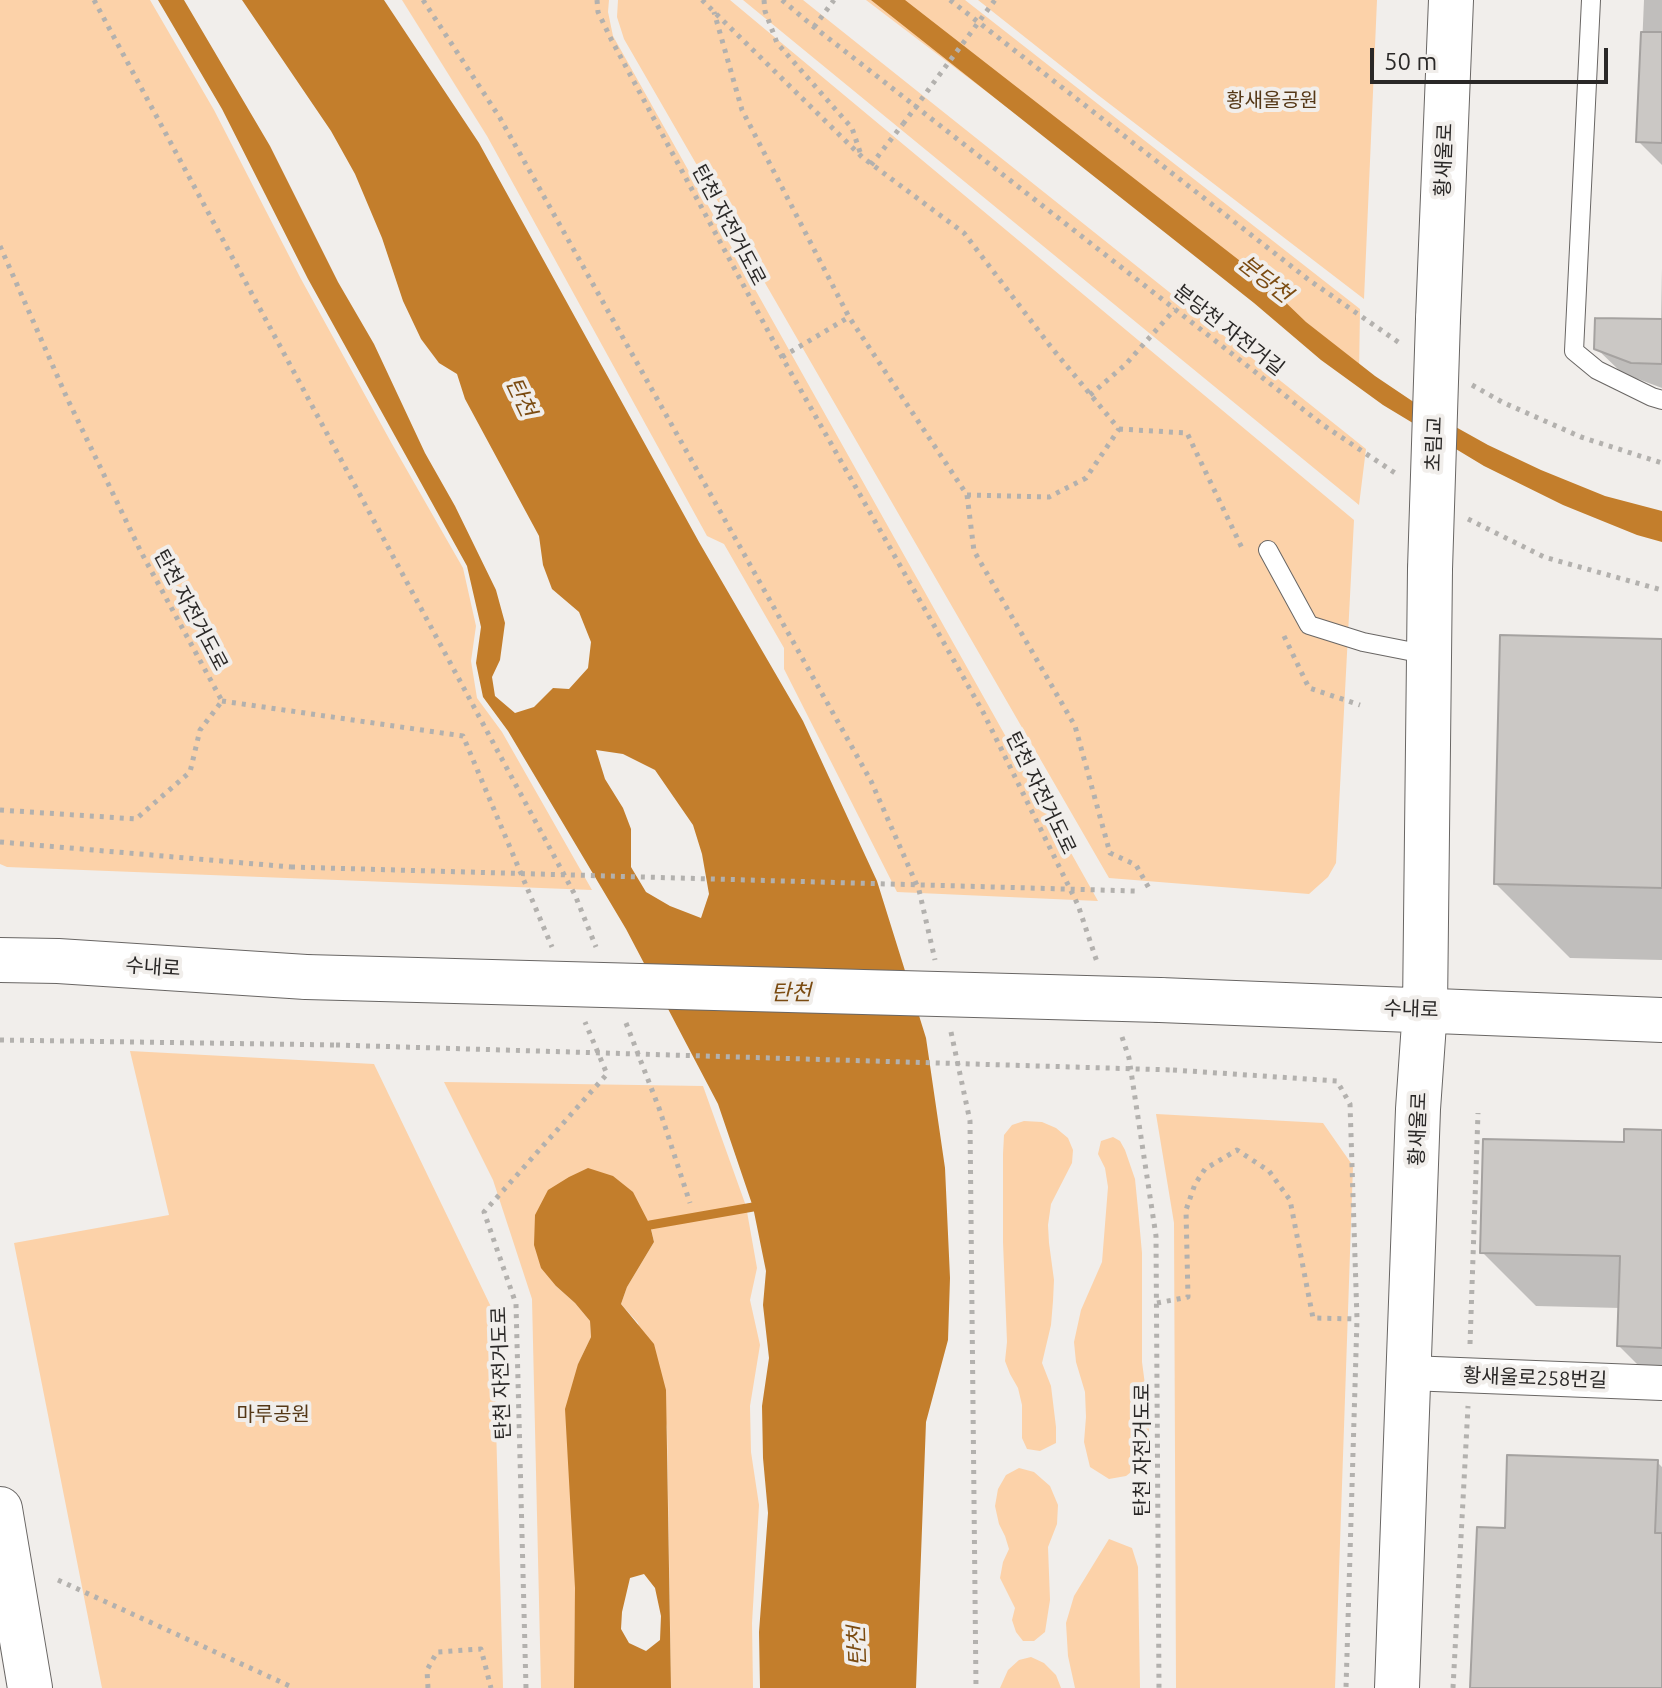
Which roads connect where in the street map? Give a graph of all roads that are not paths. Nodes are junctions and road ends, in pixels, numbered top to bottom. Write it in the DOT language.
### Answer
graph roads {
  1 [pos="1451,0"];
  2 [pos="1591,0"];
  3 [pos="1426,335"];
  4 [pos="1662,400"];
  5 [pos="1268,550"];
  6 [pos="1430,569"];
  7 [pos="1429,655"];
  8 [pos="0,960"];
  9 [pos="1425,1009"];
  10 [pos="1662,1020"];
  11 [pos="1409,1373"];
  12 [pos="1662,1383"];
  13 [pos="0,1509"];
  14 [pos="30,1688"];
  15 [pos="1397,1688"];
  1 -- 3 [label="main road, 황새울로"];
  2 -- 4 [label="lane"];
  3 -- 6 [label="main road, 초림교, bridge"];
  5 -- 7 [label="lane"];
  6 -- 7 [label="main road, 황새울로"];
  7 -- 9 [label="main road, 황새울로"];
  8 -- 9 [label="main road, 수내로, bridge"];
  9 -- 10 [label="main road, 수내로"];
  9 -- 11 [label="main road, 황새울로"];
  11 -- 12 [label="street, 황새울로258번길"];
  11 -- 15 [label="main road, 황새울로"];
  13 -- 14 [label="main road"];
}
